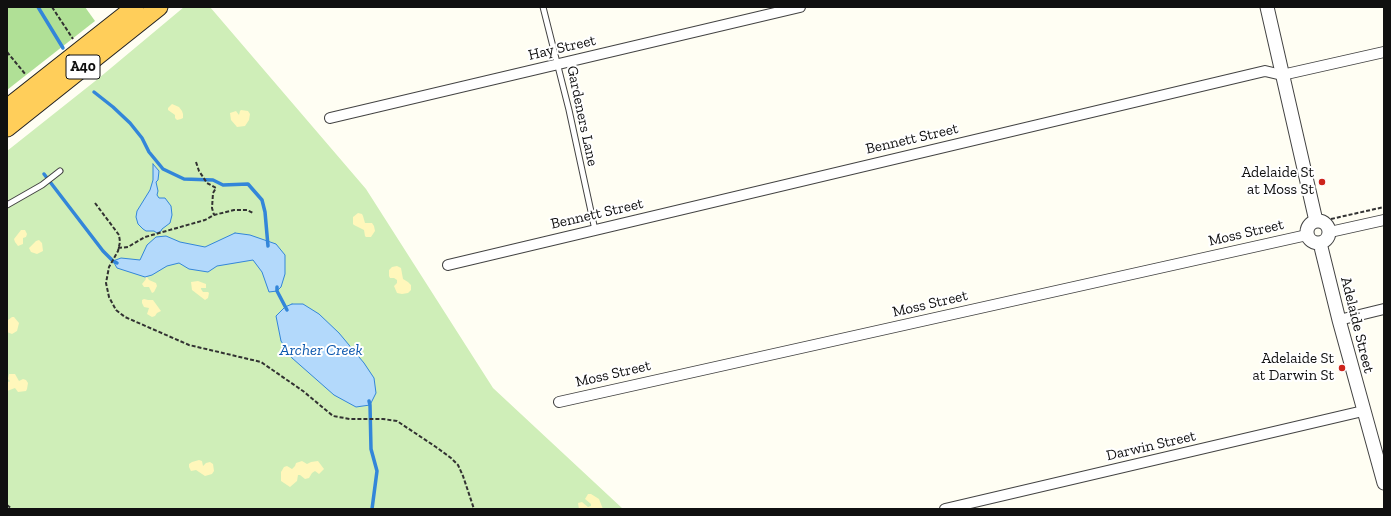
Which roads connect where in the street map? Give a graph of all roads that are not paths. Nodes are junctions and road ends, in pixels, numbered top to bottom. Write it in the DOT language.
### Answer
graph roads {
  1 [pos="135,7"];
  2 [pos="159,7"];
  3 [pos="543,7"];
  4 [pos="800,7"];
  5 [pos="1267,7"];
  6 [pos="1384,52"];
  7 [pos="558,64"];
  8 [pos="1282,75"];
  9 [pos="7,108"];
  10 [pos="330,118"];
  11 [pos="7,128"];
  12 [pos="59,173"];
  13 [pos="7,205"];
  14 [pos="1384,220"];
  15 [pos="1316,221"];
  16 [pos="595,230"];
  17 [pos="1330,232"];
  18 [pos="1307,235"];
  19 [pos="1320,243"];
  20 [pos="448,265"];
  21 [pos="1384,309"];
  22 [pos="1339,320"];
  23 [pos="559,402"];
  24 [pos="1363,411"];
  25 [pos="1384,483"];
  26 [pos="945,509"];
  1 -- 9 [label="highway, A40"];
  2 -- 11 [label="highway, A40"];
  3 -- 7 [label="lane, Gardeners Lane"];
  4 -- 7 [label="street, Hay Street"];
  5 -- 8 [label="street"];
  6 -- 8 [label="street, Bennett Street"];
  7 -- 10 [label="street, Hay Street"];
  7 -- 16 [label="lane, Gardeners Lane"];
  8 -- 15 [label="street"];
  8 -- 16 [label="street, Bennett Street"];
  12 -- 13 [label="lane"];
  14 -- 17 [label="street"];
  15 -- 17 [label="street"];
  15 -- 18 [label="street"];
  16 -- 20 [label="street, Bennett Street"];
  17 -- 19 [label="street"];
  18 -- 19 [label="street"];
  18 -- 23 [label="street, Moss Street"];
  19 -- 22 [label="street, Adelaide Street"];
  21 -- 22 [label="street"];
  22 -- 24 [label="street, Adelaide Street"];
  24 -- 25 [label="street, Adelaide Street"];
  24 -- 26 [label="street, Darwin Street"];
}
